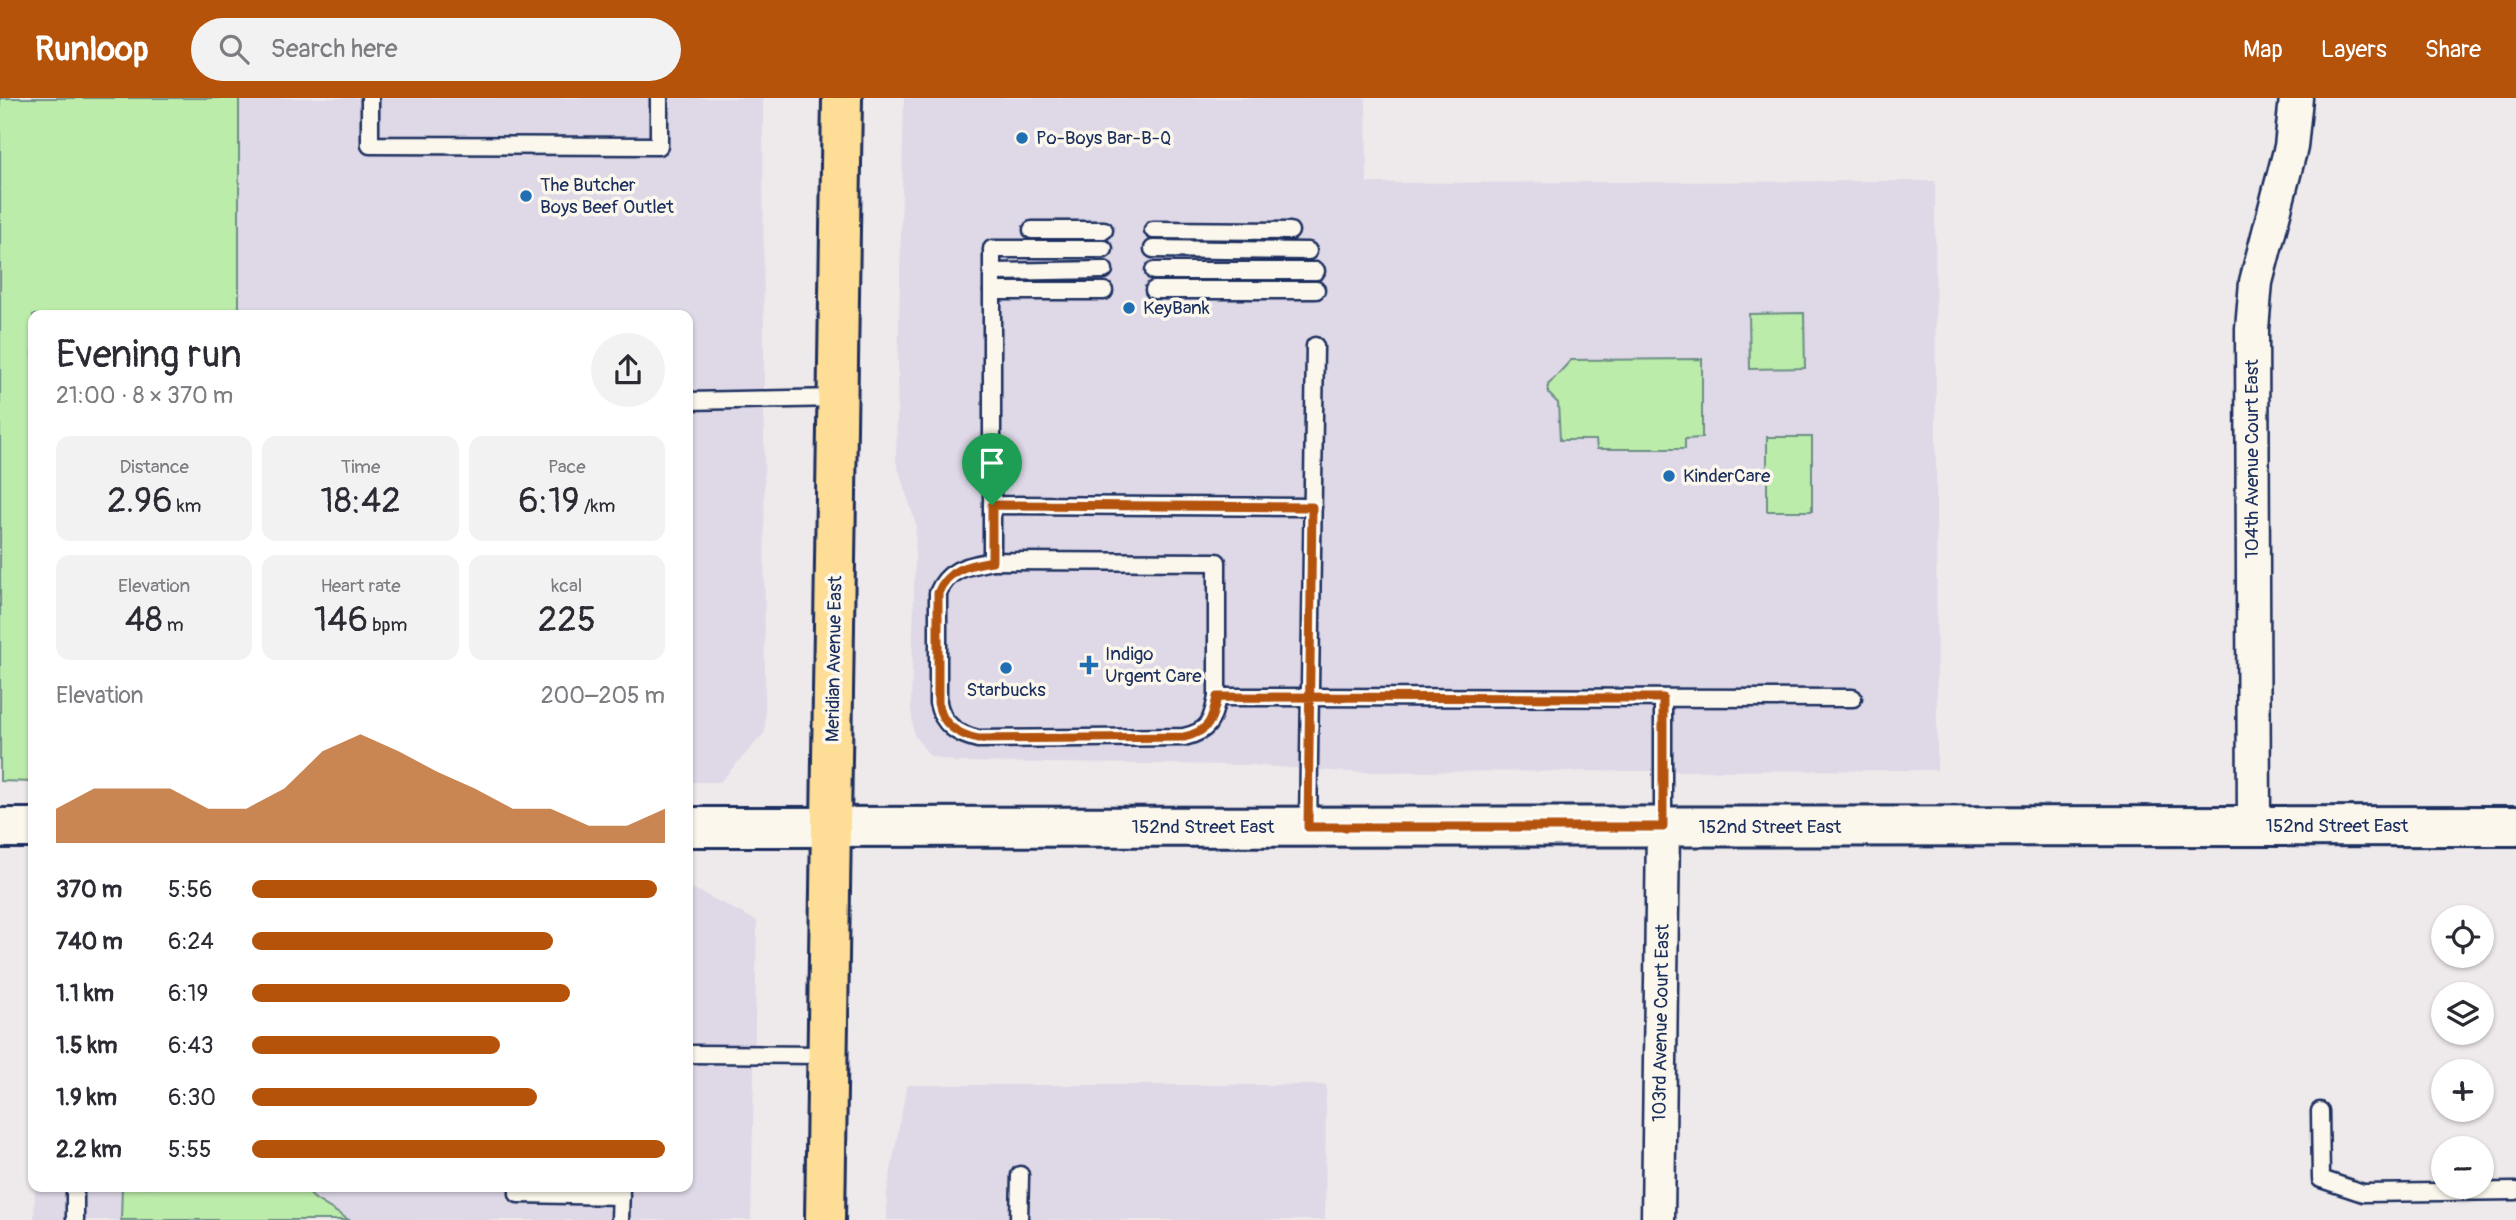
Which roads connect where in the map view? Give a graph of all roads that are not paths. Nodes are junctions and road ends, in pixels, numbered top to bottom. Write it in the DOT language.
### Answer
graph roads {
  1 [pos="370,98"];
  2 [pos="659,98"];
  3 [pos="842,98"];
  4 [pos="2296,98"];
  5 [pos="1032,230"];
  6 [pos="1104,230"];
  7 [pos="1153,230"];
  8 [pos="1290,231"];
  9 [pos="1104,249"];
  10 [pos="1153,249"];
  11 [pos="1308,251"];
  12 [pos="1104,270"];
  13 [pos="1154,271"];
  14 [pos="1316,271"];
  15 [pos="992,272"];
  16 [pos="1154,290"];
  17 [pos="1316,290"];
  18 [pos="992,291"];
  19 [pos="1104,291"];
  20 [pos="1315,346"];
  21 [pos="838,398"];
  22 [pos="693,401"];
  23 [pos="992,505"];
  24 [pos="1312,507"];
  25 [pos="992,561"];
  26 [pos="1217,697"];
  27 [pos="1310,697"];
  28 [pos="1663,698"];
  29 [pos="1853,698"];
  30 [pos="832,826"];
  31 [pos="2254,826"];
  32 [pos="2516,826"];
  33 [pos="693,827"];
  34 [pos="1308,827"];
  35 [pos="1663,827"];
  36 [pos="0,828"];
  37 [pos="28,828"];
  38 [pos="693,1054"];
  39 [pos="828,1055"];
  40 [pos="2320,1111"];
  41 [pos="1020,1175"];
  42 [pos="2516,1191"];
  43 [pos="75,1192"];
  44 [pos="518,1192"];
  45 [pos="587,1192"];
  46 [pos="621,1192"];
  47 [pos="75,1220"];
  48 [pos="620,1220"];
  49 [pos="825,1220"];
  50 [pos="1020,1220"];
  51 [pos="1658,1220"];
  1 -- 2 [label="lane"];
  3 -- 21 [label="main road, Meridian Avenue East"];
  4 -- 31 [label="street, 104th Avenue Court East"];
  5 -- 6 [label="lane"];
  7 -- 8 [label="lane"];
  9 -- 15 [label="lane"];
  10 -- 11 [label="lane"];
  12 -- 15 [label="lane"];
  13 -- 14 [label="lane"];
  15 -- 18 [label="lane"];
  16 -- 17 [label="lane"];
  18 -- 19 [label="lane"];
  18 -- 23 [label="lane"];
  20 -- 24 [label="lane"];
  21 -- 22 [label="lane"];
  21 -- 30 [label="main road, Meridian Avenue East"];
  23 -- 24 [label="lane"];
  23 -- 25 [label="lane"];
  24 -- 27 [label="lane"];
  25 -- 26 [label="lane"];
  25 -- 26 [label="lane"];
  26 -- 27 [label="lane"];
  27 -- 28 [label="lane"];
  27 -- 34 [label="lane"];
  28 -- 29 [label="lane"];
  28 -- 35 [label="lane"];
  30 -- 33 [label="main road, 152nd Street East"];
  30 -- 34 [label="main road, 152nd Street East"];
  30 -- 39 [label="main road, Meridian Avenue East"];
  31 -- 32 [label="main road, 152nd Street East"];
  31 -- 35 [label="main road, 152nd Street East"];
  34 -- 35 [label="main road, 152nd Street East"];
  35 -- 51 [label="street, 103rd Avenue Court East"];
  36 -- 37 [label="main road"];
  38 -- 39 [label="lane"];
  39 -- 49 [label="main road, Meridian Avenue East"];
  40 -- 42 [label="lane"];
  41 -- 50 [label="lane"];
  43 -- 47 [label="lane"];
  44 -- 45 [label="lane"];
  46 -- 48 [label="lane"];
}
